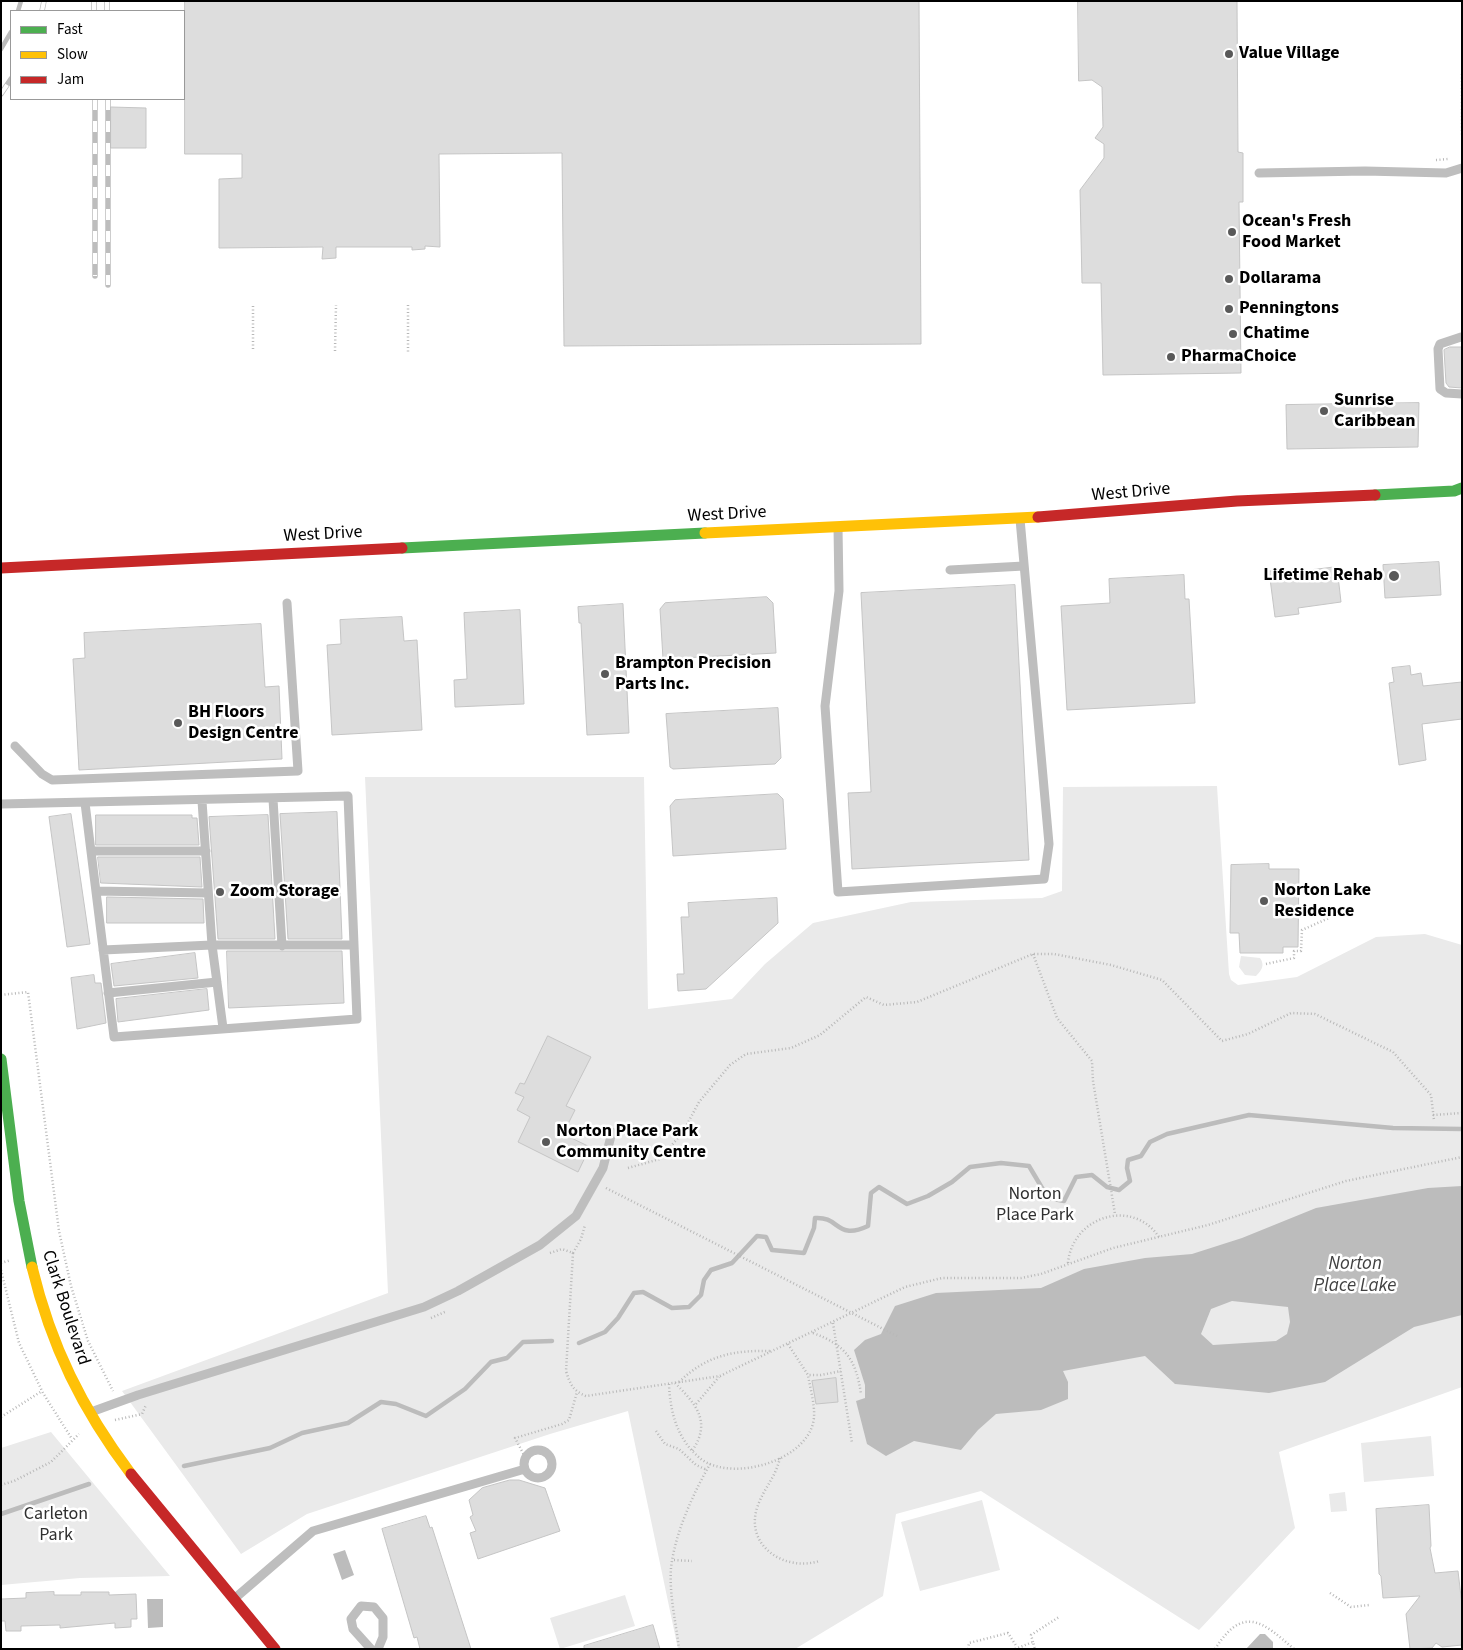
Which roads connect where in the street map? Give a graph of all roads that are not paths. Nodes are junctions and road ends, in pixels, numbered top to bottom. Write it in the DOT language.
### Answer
graph roads {
  1 [pos="1462,168"];
  2 [pos="1259,173"];
  3 [pos="1451,173"];
  4 [pos="1462,177"];
  5 [pos="1461,337"];
  6 [pos="1462,394"];
  7 [pos="1459,491"];
  8 [pos="1020,518"];
  9 [pos="838,527"];
  10 [pos="1024,566"];
  11 [pos="1,568"];
  12 [pos="950,570"];
  13 [pos="287,602"];
  14 [pos="15,746"];
  15 [pos="273,799"];
  16 [pos="202,801"];
  17 [pos="84,803"];
  18 [pos="1,804"];
  19 [pos="91,850"];
  20 [pos="206,851"];
  21 [pos="96,891"];
  22 [pos="208,893"];
  23 [pos="353,944"];
  24 [pos="212,945"];
  25 [pos="282,946"];
  26 [pos="103,950"];
  27 [pos="217,982"];
  28 [pos="108,992"];
  29 [pos="223,1028"];
  30 [pos="1,1059"];
  31 [pos="612,1132"];
  32 [pos="88,1413"];
  33 [pos="525,1469"];
  34 [pos="234,1599"];
  35 [pos="276,1649"];
  36 [pos="371,1649"];
  37 [pos="378,1649"];
  1 -- 3 [label="lane"];
  2 -- 3 [label="lane"];
  3 -- 4 [label="lane"];
  5 -- 6 [label="lane"];
  7 -- 8 [label="street, West Drive"];
  8 -- 9 [label="street, West Drive"];
  8 -- 10 [label="lane"];
  9 -- 10 [label="lane"];
  9 -- 11 [label="street, West Drive"];
  10 -- 12 [label="lane"];
  13 -- 14 [label="lane"];
  15 -- 16 [label="lane"];
  15 -- 23 [label="lane"];
  15 -- 25 [label="lane"];
  16 -- 17 [label="lane"];
  16 -- 20 [label="lane"];
  17 -- 18 [label="lane"];
  17 -- 19 [label="lane"];
  19 -- 20 [label="lane"];
  19 -- 21 [label="lane"];
  20 -- 22 [label="lane"];
  21 -- 22 [label="lane"];
  21 -- 26 [label="lane"];
  22 -- 24 [label="lane"];
  23 -- 25 [label="lane"];
  23 -- 29 [label="lane"];
  24 -- 25 [label="lane"];
  24 -- 26 [label="lane"];
  24 -- 27 [label="lane"];
  26 -- 28 [label="lane"];
  27 -- 28 [label="lane"];
  27 -- 29 [label="lane"];
  28 -- 29 [label="lane"];
  30 -- 32 [label="street, Clark Boulevard"];
  31 -- 32 [label="lane"];
  32 -- 34 [label="street, Clark Boulevard"];
  33 -- 33 [label="lane"];
  33 -- 34 [label="lane"];
  34 -- 35 [label="street, Clark Boulevard"];
  36 -- 37 [label="lane"];
}
